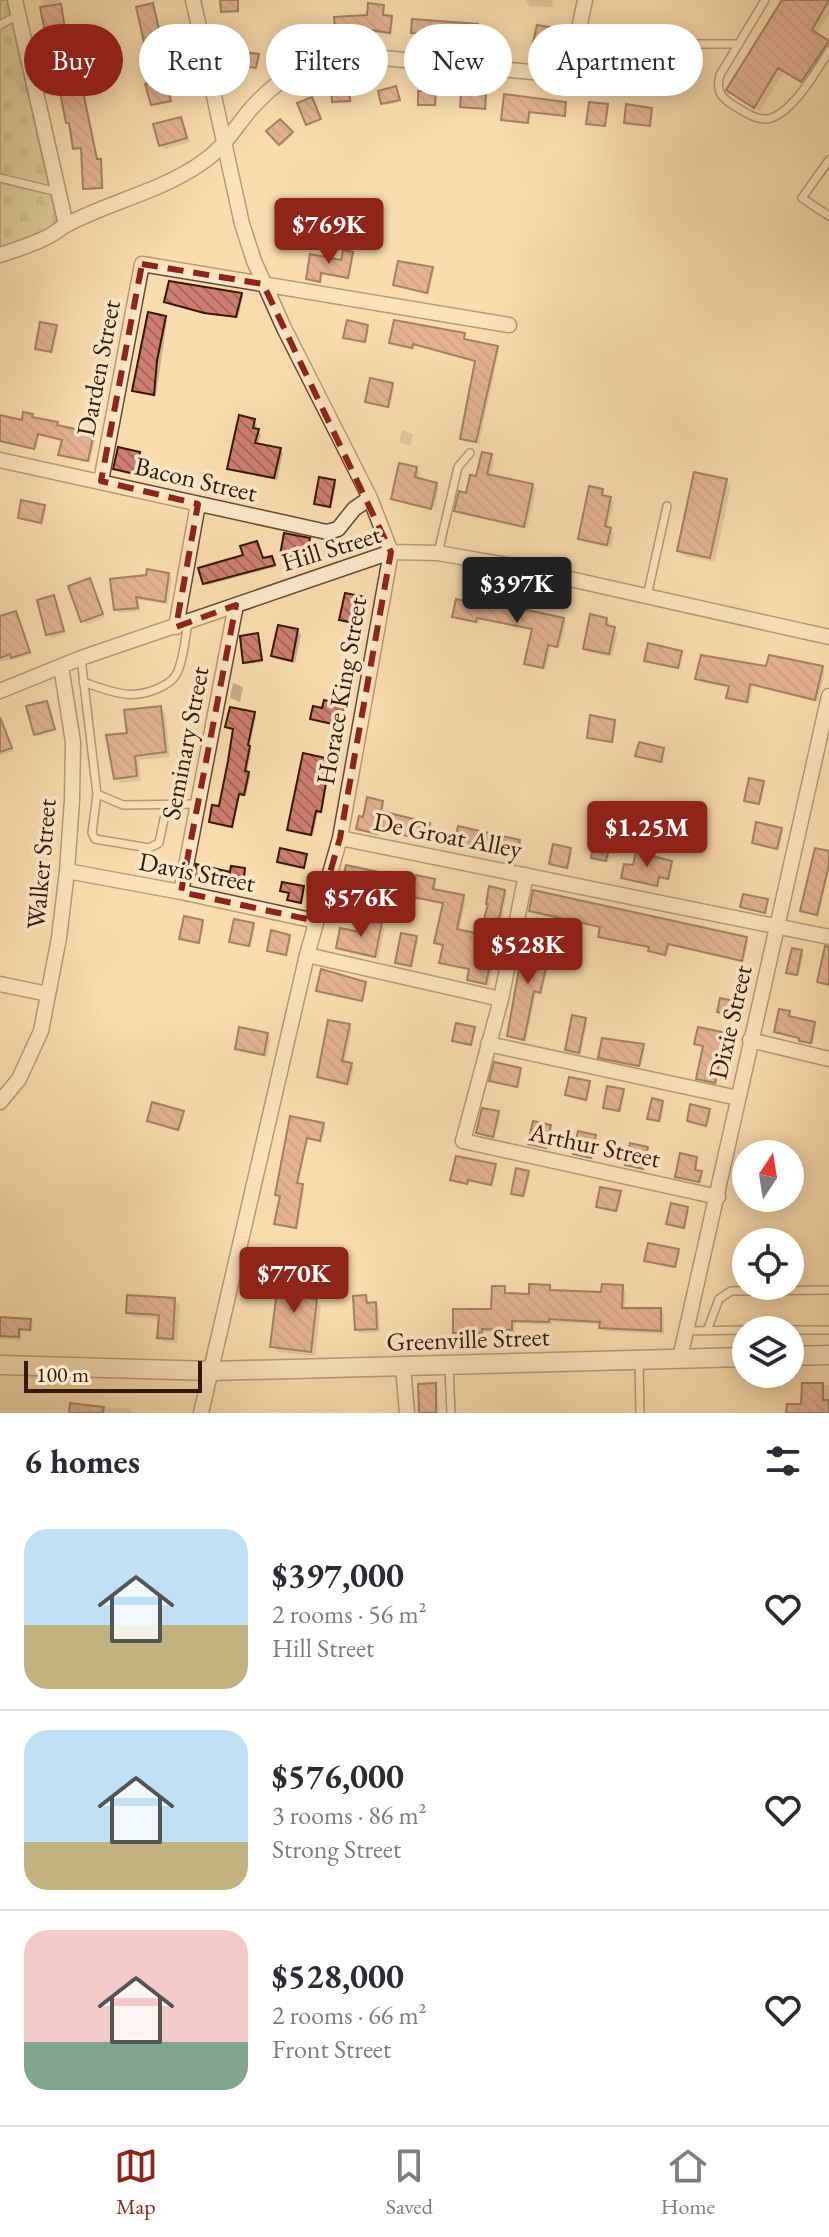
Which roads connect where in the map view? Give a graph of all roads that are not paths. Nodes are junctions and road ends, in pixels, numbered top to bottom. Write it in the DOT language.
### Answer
graph roads {
  1 [pos="15,0"];
  2 [pos="193,0"];
  3 [pos="585,0"];
  4 [pos="765,0"];
  5 [pos="18,15"];
  6 [pos="580,24"];
  7 [pos="0,25"];
  8 [pos="703,44"];
  9 [pos="739,44"];
  10 [pos="829,51"];
  11 [pos="528,72"];
  12 [pos="224,145"];
  13 [pos="829,160"];
  14 [pos="0,178"];
  15 [pos="58,192"];
  16 [pos="829,216"];
  17 [pos="66,225"];
  18 [pos="0,255"];
  19 [pos="263,284"];
  20 [pos="509,325"];
  21 [pos="470,453"];
  22 [pos="0,460"];
  23 [pos="101,481"];
  24 [pos="370,498"];
  25 [pos="198,504"];
  26 [pos="667,506"];
  27 [pos="391,552"];
  28 [pos="438,553"];
  29 [pos="647,596"];
  30 [pos="236,605"];
  31 [pos="182,625"];
  32 [pos="829,637"];
  33 [pos="81,658"];
  34 [pos="61,666"];
  35 [pos="83,682"];
  36 [pos="0,691"];
  37 [pos="829,696"];
  38 [pos="97,794"];
  39 [pos="197,804"];
  40 [pos="167,805"];
  41 [pos="340,838"];
  42 [pos="67,871"];
  43 [pos="526,875"];
  44 [pos="181,892"];
  45 [pos="316,921"];
  46 [pos="776,927"];
  47 [pos="829,937"];
  48 [pos="307,955"];
  49 [pos="0,984"];
  50 [pos="48,994"];
  51 [pos="501,999"];
  52 [pos="750,1040"];
  53 [pos="488,1044"];
  54 [pos="829,1059"];
  55 [pos="738,1098"];
  56 [pos="0,1102"];
  57 [pos="718,1197"];
  58 [pos="829,1290"];
  59 [pos="732,1330"];
  60 [pos="804,1330"];
  61 [pos="829,1330"];
  62 [pos="687,1331"];
  63 [pos="707,1331"];
  64 [pos="829,1355"];
  65 [pos="804,1356"];
  66 [pos="732,1357"];
  67 [pos="680,1358"];
  68 [pos="639,1359"];
  69 [pos="0,1365"];
  70 [pos="449,1365"];
  71 [pos="403,1367"];
  72 [pos="212,1371"];
  73 [pos="201,1413"];
  74 [pos="407,1413"];
  75 [pos="451,1413"];
  76 [pos="640,1413"];
  1 -- 5 [label="street"];
  2 -- 12 [label="street"];
  3 -- 6 [label="street"];
  4 -- 9 [label="lane"];
  5 -- 7 [label="lane"];
  5 -- 15 [label="street"];
  8 -- 9 [label="lane"];
  9 -- 10 [label="lane"];
  11 -- 12 [label="street"];
  12 -- 17 [label="street"];
  12 -- 19 [label="street"];
  13 -- 16 [label="lane"];
  14 -- 15 [label="lane"];
  15 -- 17 [label="street"];
  17 -- 18 [label="street"];
  19 -- 20 [label="street"];
  19 -- 23 [label="street, Darden Street"];
  19 -- 24 [label="street"];
  21 -- 28 [label="lane"];
  22 -- 23 [label="street, Bacon Street"];
  23 -- 25 [label="street, Bacon Street"];
  24 -- 25 [label="street, Bacon Street"];
  24 -- 27 [label="street"];
  25 -- 31 [label="street"];
  26 -- 29 [label="lane"];
  27 -- 28 [label="street, Hill Street"];
  27 -- 30 [label="street, Hill Street"];
  27 -- 41 [label="street, Horace King Street"];
  28 -- 29 [label="street, Hill Street"];
  29 -- 32 [label="street, Hill Street"];
  30 -- 31 [label="street, Hill Street"];
  30 -- 39 [label="street, Seminary Street"];
  31 -- 33 [label="street, Hill Street"];
  31 -- 35 [label="lane"];
  33 -- 34 [label="street, Hill Street"];
  33 -- 35 [label="lane"];
  34 -- 36 [label="street, Hill Street"];
  34 -- 42 [label="street, Walker Street"];
  35 -- 38 [label="lane"];
  37 -- 46 [label="street, Dixie Street"];
  38 -- 40 [label="lane"];
  38 -- 40 [label="lane"];
  39 -- 40 [label="lane"];
  39 -- 44 [label="street, Seminary Street"];
  41 -- 43 [label="street, De Groat Alley"];
  41 -- 45 [label="street, Horace King Street"];
  42 -- 44 [label="street, Davis Street"];
  42 -- 50 [label="street, Walker Street"];
  43 -- 46 [label="street, De Groat Alley"];
  43 -- 51 [label="street"];
  44 -- 45 [label="street, Davis Street"];
  45 -- 48 [label="street, Horace King Street"];
  46 -- 47 [label="street, De Groat Alley"];
  46 -- 52 [label="street, Dixie Street"];
  48 -- 51 [label="street"];
  48 -- 72 [label="street, Horace King Street"];
  49 -- 50 [label="street"];
  50 -- 56 [label="street, Walker Street"];
  51 -- 53 [label="street"];
  52 -- 54 [label="street"];
  52 -- 55 [label="street, Dixie Street"];
  53 -- 55 [label="street"];
  53 -- 57 [label="street, Arthur Street"];
  55 -- 57 [label="street, Dixie Street"];
  57 -- 62 [label="street, Dixie Street"];
  58 -- 63 [label="lane"];
  59 -- 63 [label="lane"];
  60 -- 61 [label="lane"];
  62 -- 63 [label="lane"];
  62 -- 67 [label="street, Dixie Street"];
  64 -- 65 [label="street"];
  66 -- 67 [label="street, Greenville Street"];
  67 -- 68 [label="street, Greenville Street"];
  68 -- 70 [label="street, Greenville Street"];
  68 -- 76 [label="lane"];
  69 -- 72 [label="street, Greenville Street"];
  70 -- 71 [label="street, Greenville Street"];
  70 -- 75 [label="lane"];
  71 -- 72 [label="street, Greenville Street"];
  71 -- 74 [label="street"];
  72 -- 73 [label="street, Horace King Street"];
}
